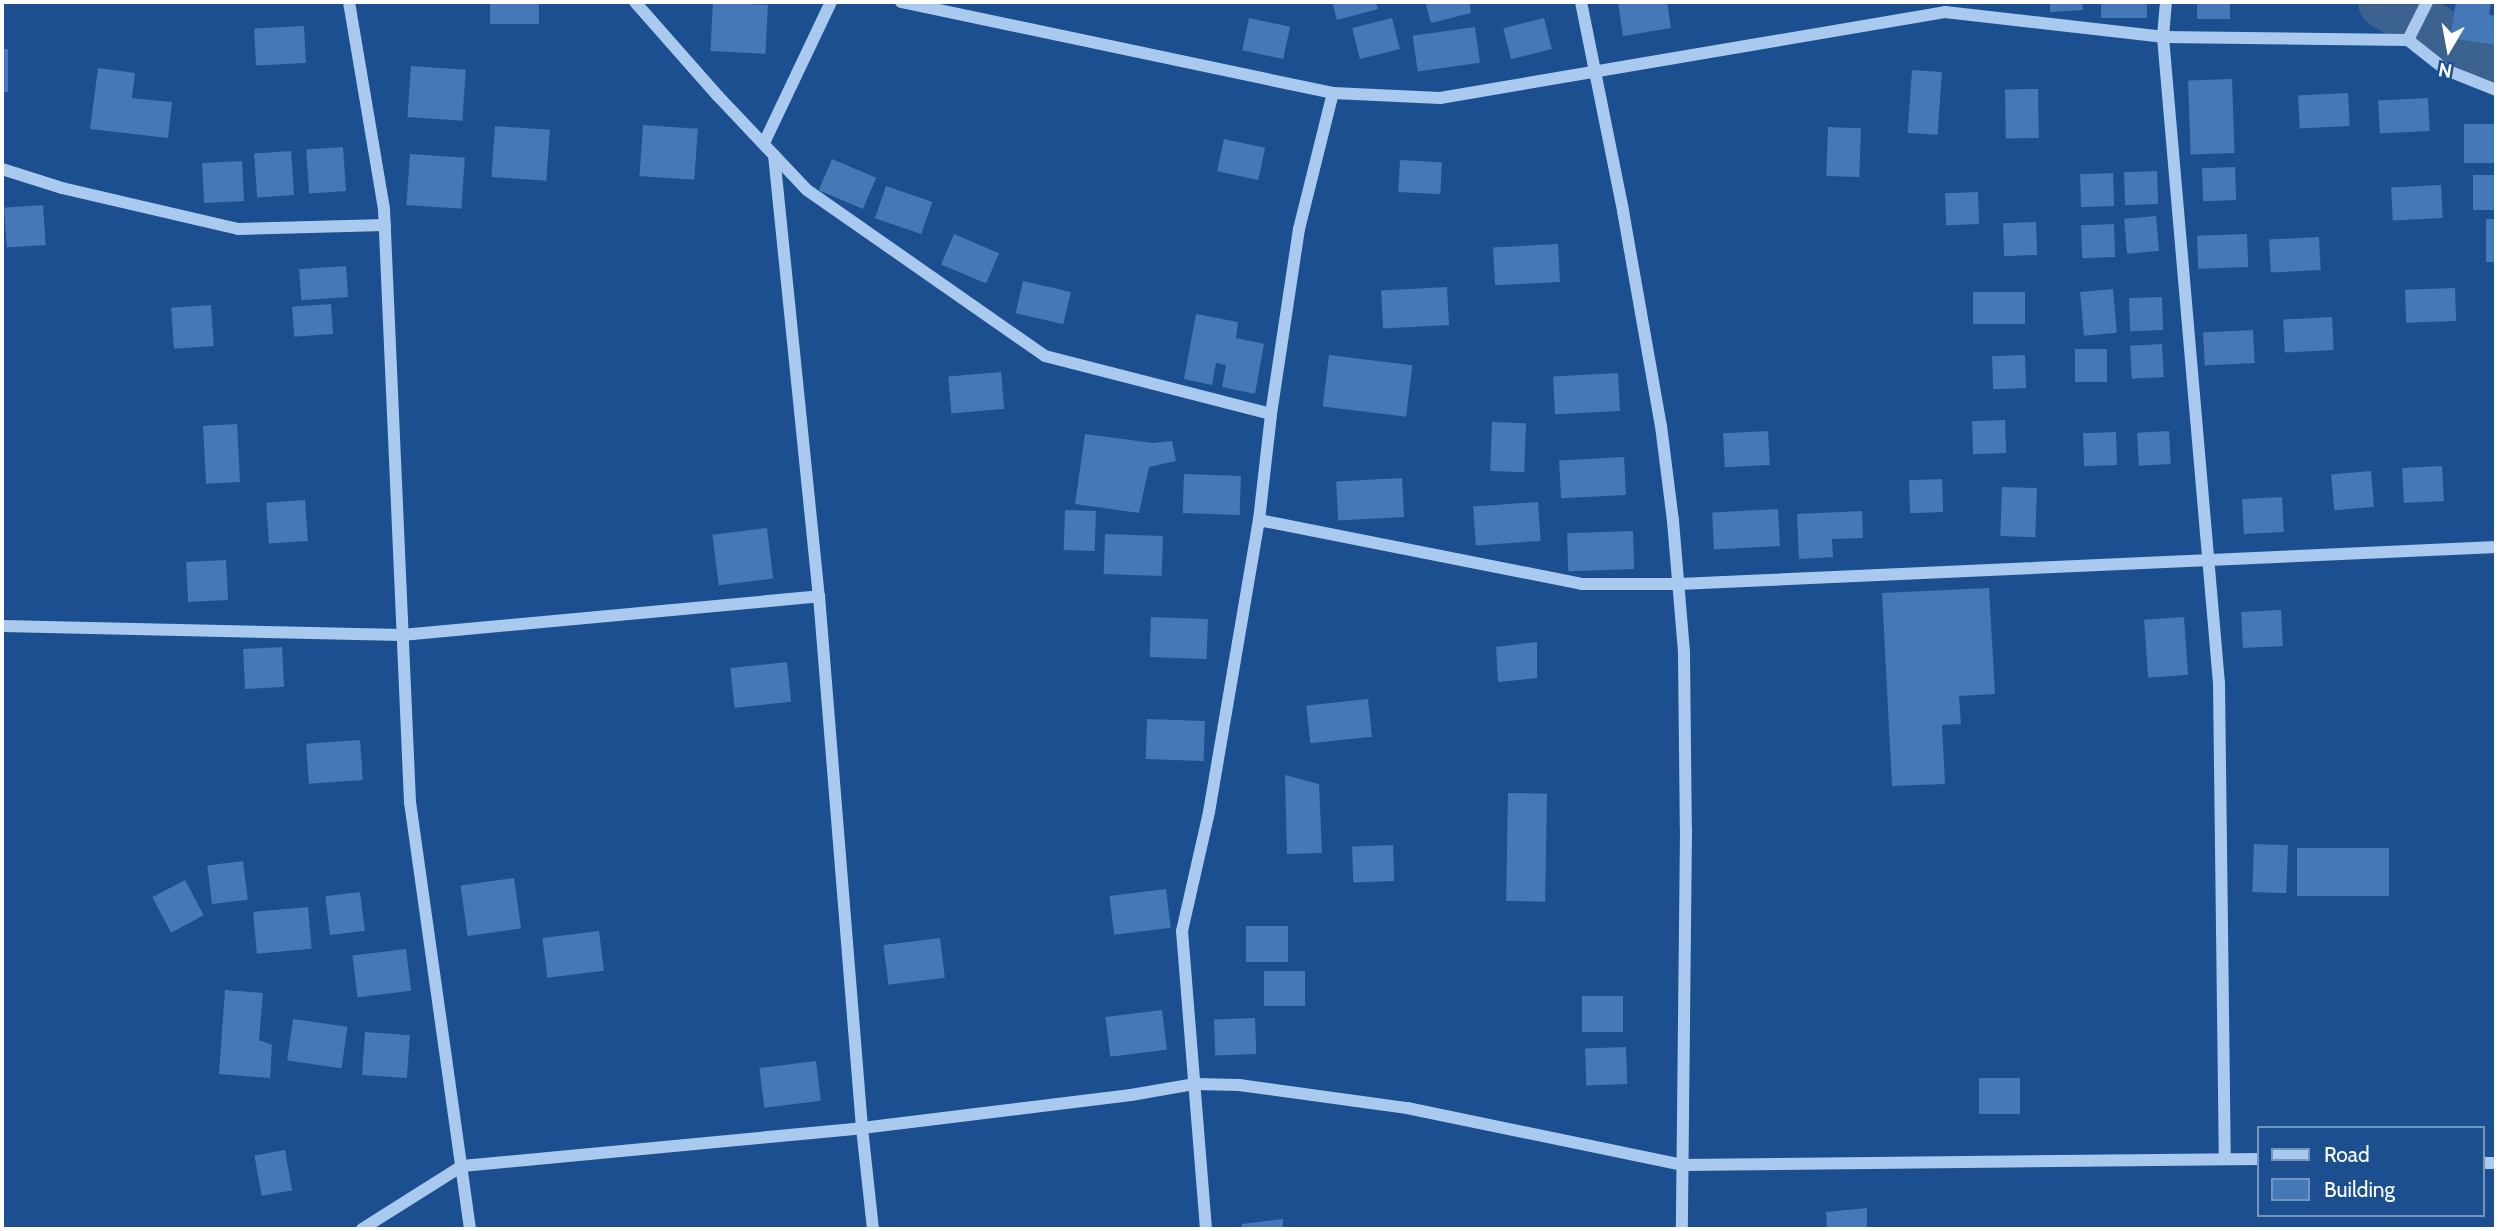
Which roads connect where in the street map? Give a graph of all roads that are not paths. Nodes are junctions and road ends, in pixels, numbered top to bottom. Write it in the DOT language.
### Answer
graph roads {
  1 [pos="349,2"];
  2 [pos="635,2"];
  3 [pos="831,2"];
  4 [pos="901,2"];
  5 [pos="1581,2"];
  6 [pos="2166,2"];
  7 [pos="2427,2"];
  8 [pos="2163,37"];
  9 [pos="2409,39"];
  10 [pos="1593,70"];
  11 [pos="2496,90"];
  12 [pos="1333,93"];
  13 [pos="764,143"];
  14 [pos="774,155"];
  15 [pos="2,169"];
  16 [pos="385,225"];
  17 [pos="1271,414"];
  18 [pos="1259,520"];
  19 [pos="2496,547"];
  20 [pos="2209,558"];
  21 [pos="1679,584"];
  22 [pos="819,596"];
  23 [pos="2,626"];
  24 [pos="402,635"];
  25 [pos="1195,1084"];
  26 [pos="862,1128"];
  27 [pos="2225,1159"];
  28 [pos="2256,1159"];
  29 [pos="1682,1164"];
  30 [pos="462,1166"];
  31 [pos="362,1229"];
  32 [pos="470,1229"];
  33 [pos="873,1229"];
  34 [pos="1206,1229"];
  35 [pos="1682,1229"];
  1 -- 16 [label="street"];
  2 -- 13 [label="street"];
  3 -- 13 [label="street"];
  4 -- 12 [label="street"];
  5 -- 10 [label="street"];
  6 -- 8 [label="street"];
  7 -- 9 [label="street"];
  8 -- 9 [label="street"];
  8 -- 10 [label="street"];
  8 -- 20 [label="street"];
  9 -- 11 [label="street"];
  10 -- 12 [label="street"];
  10 -- 21 [label="street"];
  12 -- 17 [label="street"];
  13 -- 14 [label="street"];
  14 -- 17 [label="street"];
  14 -- 22 [label="street"];
  15 -- 16 [label="street"];
  16 -- 24 [label="street"];
  17 -- 18 [label="street"];
  18 -- 21 [label="street"];
  18 -- 25 [label="street"];
  19 -- 20 [label="street"];
  20 -- 21 [label="street"];
  20 -- 27 [label="street"];
  21 -- 29 [label="street"];
  22 -- 24 [label="street"];
  22 -- 26 [label="street"];
  23 -- 24 [label="street"];
  24 -- 30 [label="street"];
  25 -- 26 [label="street"];
  25 -- 29 [label="street"];
  25 -- 34 [label="street"];
  26 -- 30 [label="street"];
  26 -- 33 [label="street"];
  27 -- 28 [label="street"];
  27 -- 29 [label="street"];
  29 -- 35 [label="street"];
  30 -- 31 [label="street"];
  30 -- 32 [label="street"];
}
